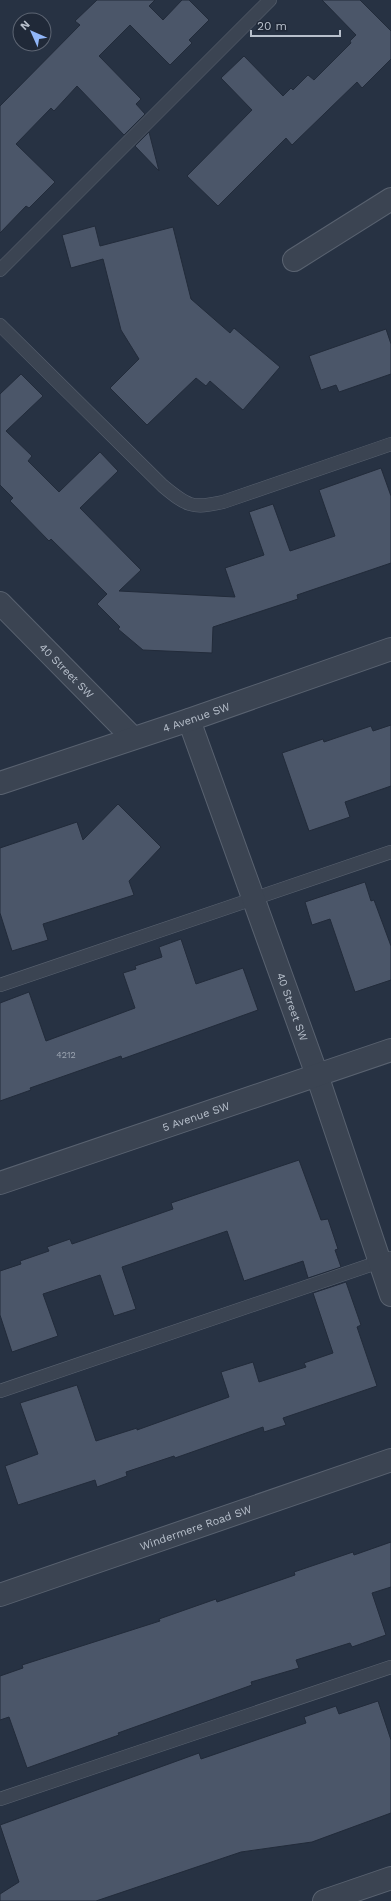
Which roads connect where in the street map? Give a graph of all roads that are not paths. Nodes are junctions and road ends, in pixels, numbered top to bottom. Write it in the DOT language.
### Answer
graph roads {
  1 [pos="270,0"];
  2 [pos="391,199"];
  3 [pos="294,260"];
  4 [pos="0,270"];
  5 [pos="0,325"];
  6 [pos="391,444"];
  7 [pos="0,603"];
  8 [pos="391,649"];
  9 [pos="189,720"];
  10 [pos="133,738"];
  11 [pos="0,783"];
  12 [pos="391,852"];
  13 [pos="253,900"];
  14 [pos="0,985"];
  15 [pos="391,1050"];
  16 [pos="317,1075"];
  17 [pos="0,1183"];
  18 [pos="385,1260"];
  19 [pos="391,1295"];
  20 [pos="0,1391"];
  21 [pos="391,1460"];
  22 [pos="0,1595"];
  23 [pos="391,1667"];
  24 [pos="0,1799"];
  25 [pos="391,1878"];
  26 [pos="324,1901"];
  1 -- 4 [label="lane"];
  2 -- 3 [label="street"];
  5 -- 6 [label="lane"];
  7 -- 10 [label="street, 40 Street SW"];
  8 -- 9 [label="street, 4 Avenue SW"];
  9 -- 10 [label="street, 4 Avenue SW"];
  9 -- 13 [label="street, 40 Street SW"];
  10 -- 11 [label="street, 4 Avenue SW"];
  12 -- 13 [label="lane"];
  13 -- 14 [label="lane"];
  13 -- 16 [label="street, 40 Street SW"];
  15 -- 16 [label="street, 5 Avenue SW"];
  16 -- 17 [label="street, 5 Avenue SW"];
  16 -- 18 [label="street, 40 Street SW"];
  18 -- 19 [label="street, 40 Street SW"];
  18 -- 20 [label="lane"];
  21 -- 22 [label="street, Windermere Road SW"];
  23 -- 24 [label="lane"];
  25 -- 26 [label="street"];
}
